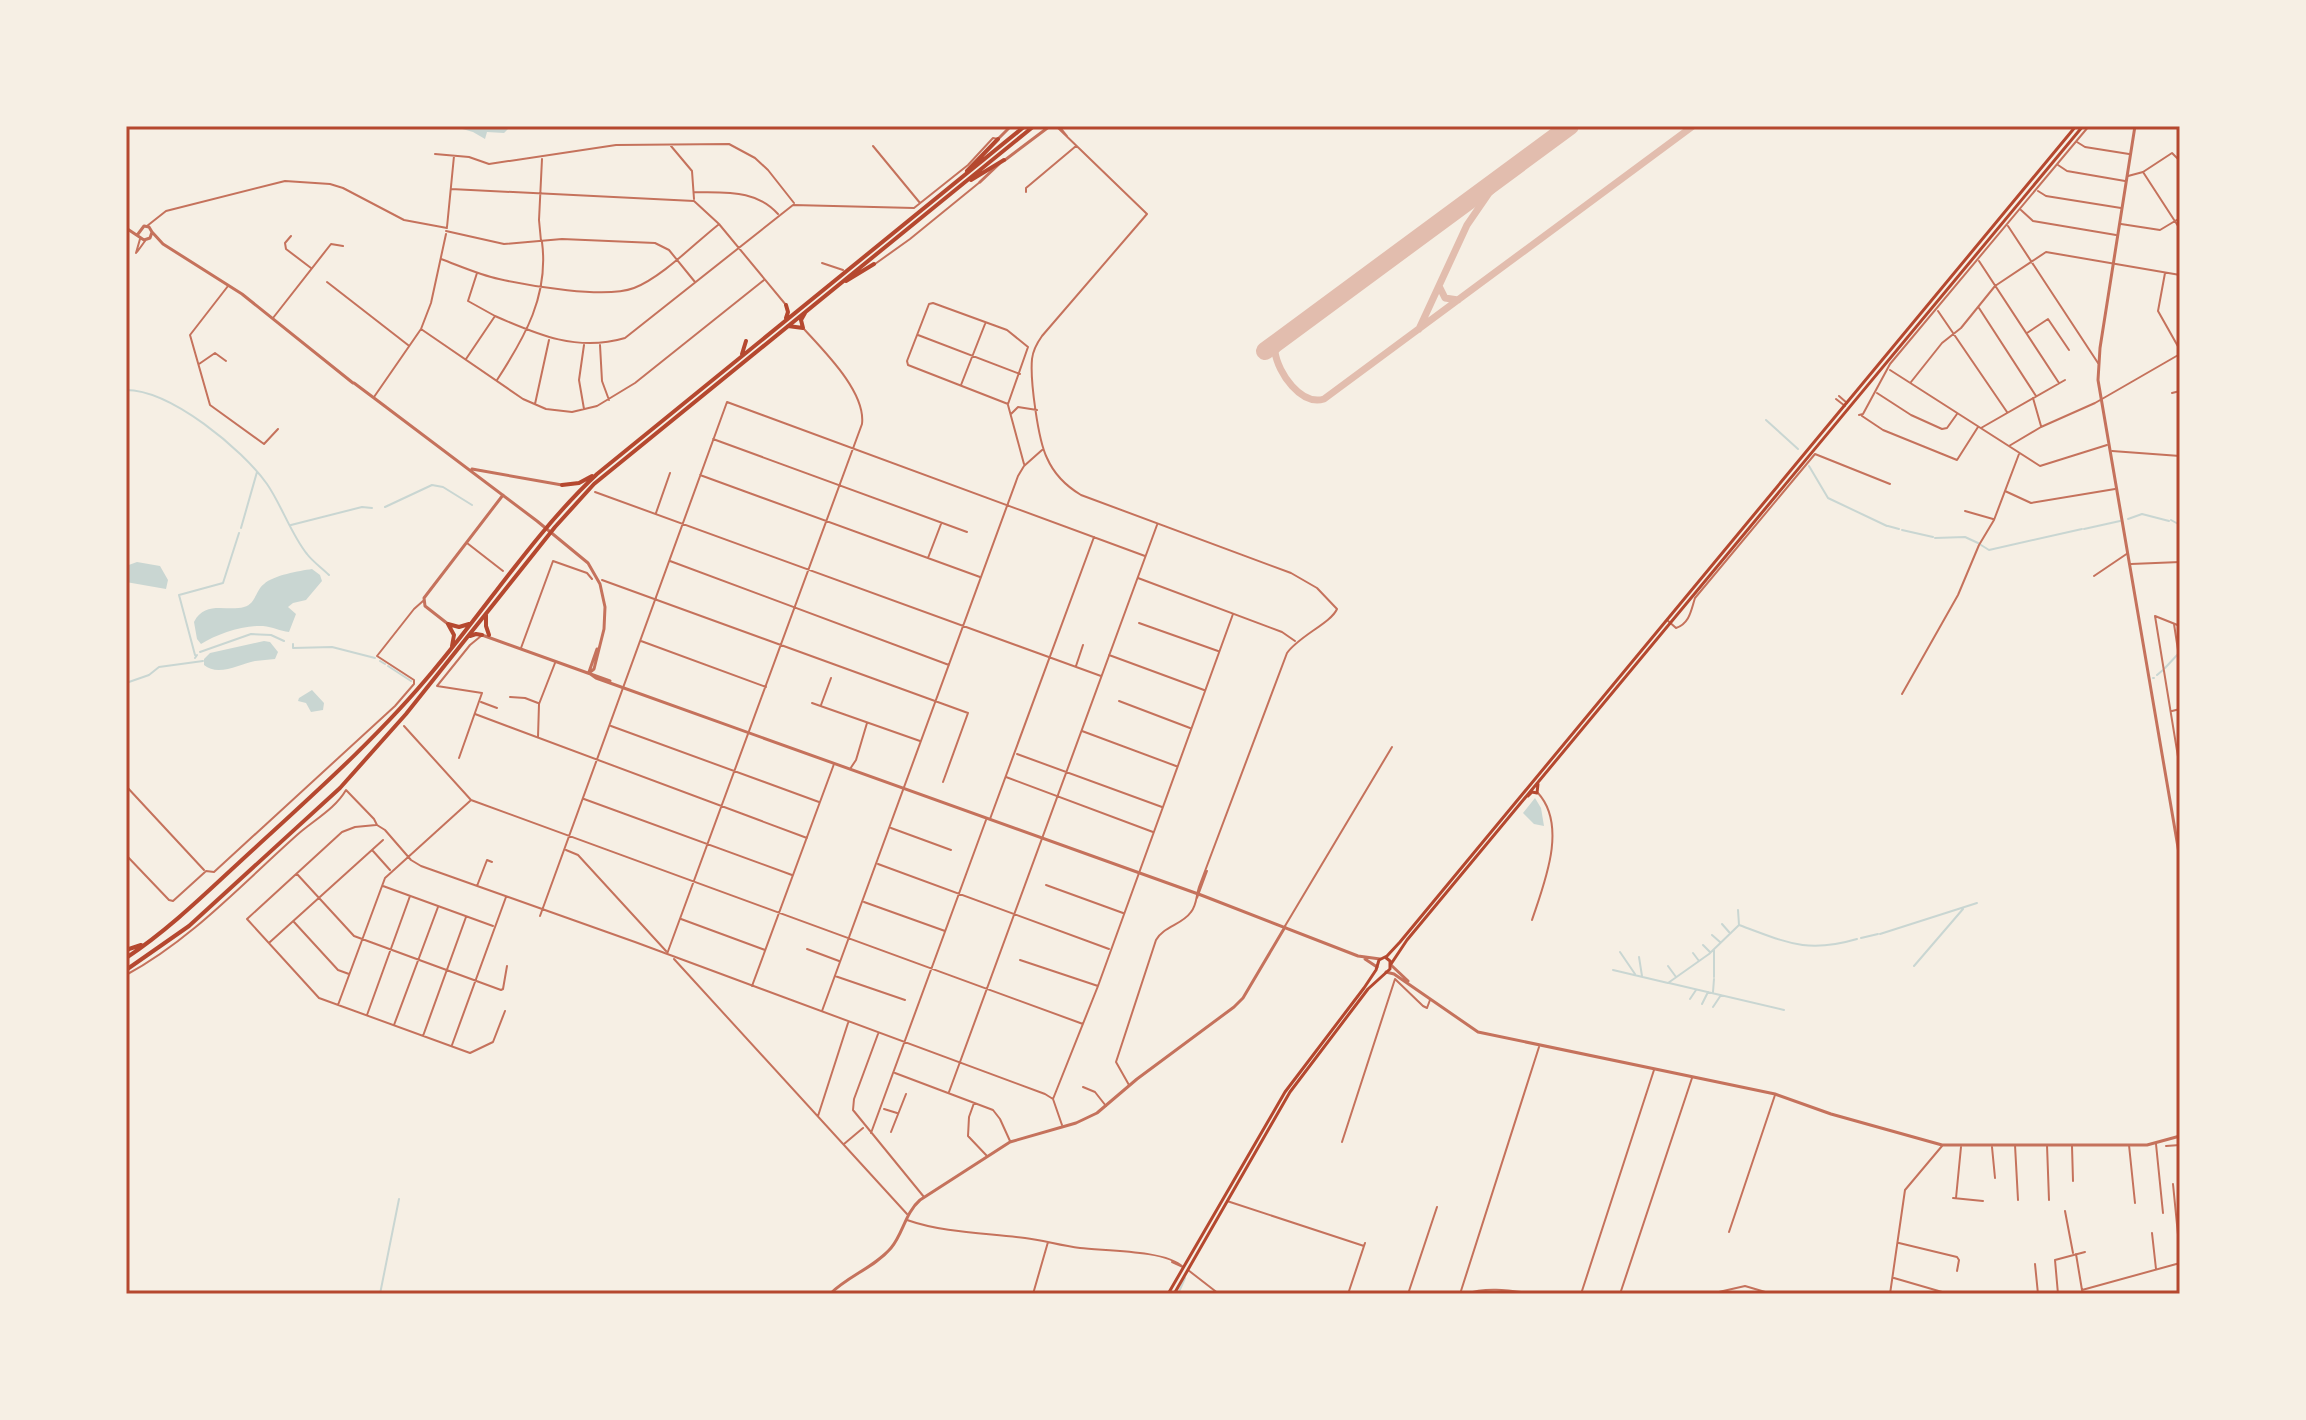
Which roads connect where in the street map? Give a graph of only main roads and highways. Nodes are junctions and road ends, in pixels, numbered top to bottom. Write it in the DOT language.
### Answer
graph roads {
  1 [pos="1025,126"];
  2 [pos="1034,126"];
  3 [pos="2076,126"];
  4 [pos="2083,126"];
  5 [pos="998,139"];
  6 [pos="1004,160"];
  7 [pos="961,179"];
  8 [pos="959,188"];
  9 [pos="894,227"];
  10 [pos="901,227"];
  11 [pos="865,246"];
  12 [pos="861,259"];
  13 [pos="874,264"];
  14 [pos="840,284"];
  15 [pos="802,307"];
  16 [pos="809,308"];
  17 [pos="784,325"];
  18 [pos="746,341"];
  19 [pos="739,358"];
  20 [pos="1847,405"];
  21 [pos="604,468"];
  22 [pos="562,485"];
  23 [pos="486,613"];
  24 [pos="477,617"];
  25 [pos="1668,621"];
  26 [pos="482,635"];
  27 [pos="490,636"];
  28 [pos="468,637"];
  29 [pos="449,652"];
  30 [pos="412,696"];
  31 [pos="399,702"];
  32 [pos="1567,746"];
  33 [pos="1538,777"];
  34 [pos="1511,813"];
  35 [pos="151,940"];
  36 [pos="126,950"];
  37 [pos="126,958"];
  38 [pos="1382,958"];
  39 [pos="1391,965"];
  40 [pos="1377,967"];
  41 [pos="126,972"];
  42 [pos="1384,973"];
  43 [pos="1182,1268"];
  44 [pos="1171,1294"];
  1 -- 7 [label="main road"];
  2 -- 8 [label="main road"];
  3 -- 20 [label="main road"];
  4 -- 20 [label="main road"];
  5 -- 7 [label="main road"];
  6 -- 8 [label="main road"];
  7 -- 10 [label="main road"];
  8 -- 14 [label="main road"];
  9 -- 10 [label="main road"];
  10 -- 12 [label="main road"];
  11 -- 12 [label="main road"];
  12 -- 15 [label="main road"];
  13 -- 14 [label="main road"];
  14 -- 16 [label="main road"];
  15 -- 17 [label="main road"];
  15 -- 17 [label="main road"];
  16 -- 17 [label="main road"];
  16 -- 17 [label="main road"];
  17 -- 19 [label="main road"];
  17 -- 23 [label="main road"];
  18 -- 19 [label="main road"];
  19 -- 21 [label="main road"];
  20 -- 25 [label="main road"];
  21 -- 22 [label="main road"];
  21 -- 24 [label="main road"];
  23 -- 27 [label="main road"];
  23 -- 28 [label="main road"];
  24 -- 29 [label="main road"];
  24 -- 29 [label="main road"];
  25 -- 32 [label="main road"];
  25 -- 33 [label="main road"];
  26 -- 28 [label="main road"];
  28 -- 41 [label="main road"];
  29 -- 30 [label="main road"];
  30 -- 31 [label="main road"];
  30 -- 35 [label="main road"];
  32 -- 33 [label="main road"];
  32 -- 34 [label="main road"];
  33 -- 34 [label="main road"];
  33 -- 38 [label="main road"];
  34 -- 39 [label="main road"];
  35 -- 36 [label="main road"];
  35 -- 37 [label="main road"];
  38 -- 39 [label="main road"];
  38 -- 40 [label="main road"];
  39 -- 42 [label="main road"];
  40 -- 42 [label="main road"];
  40 -- 43 [label="main road"];
  42 -- 43 [label="main road"];
  43 -- 44 [label="main road"];
  43 -- 44 [label="main road"];
}
